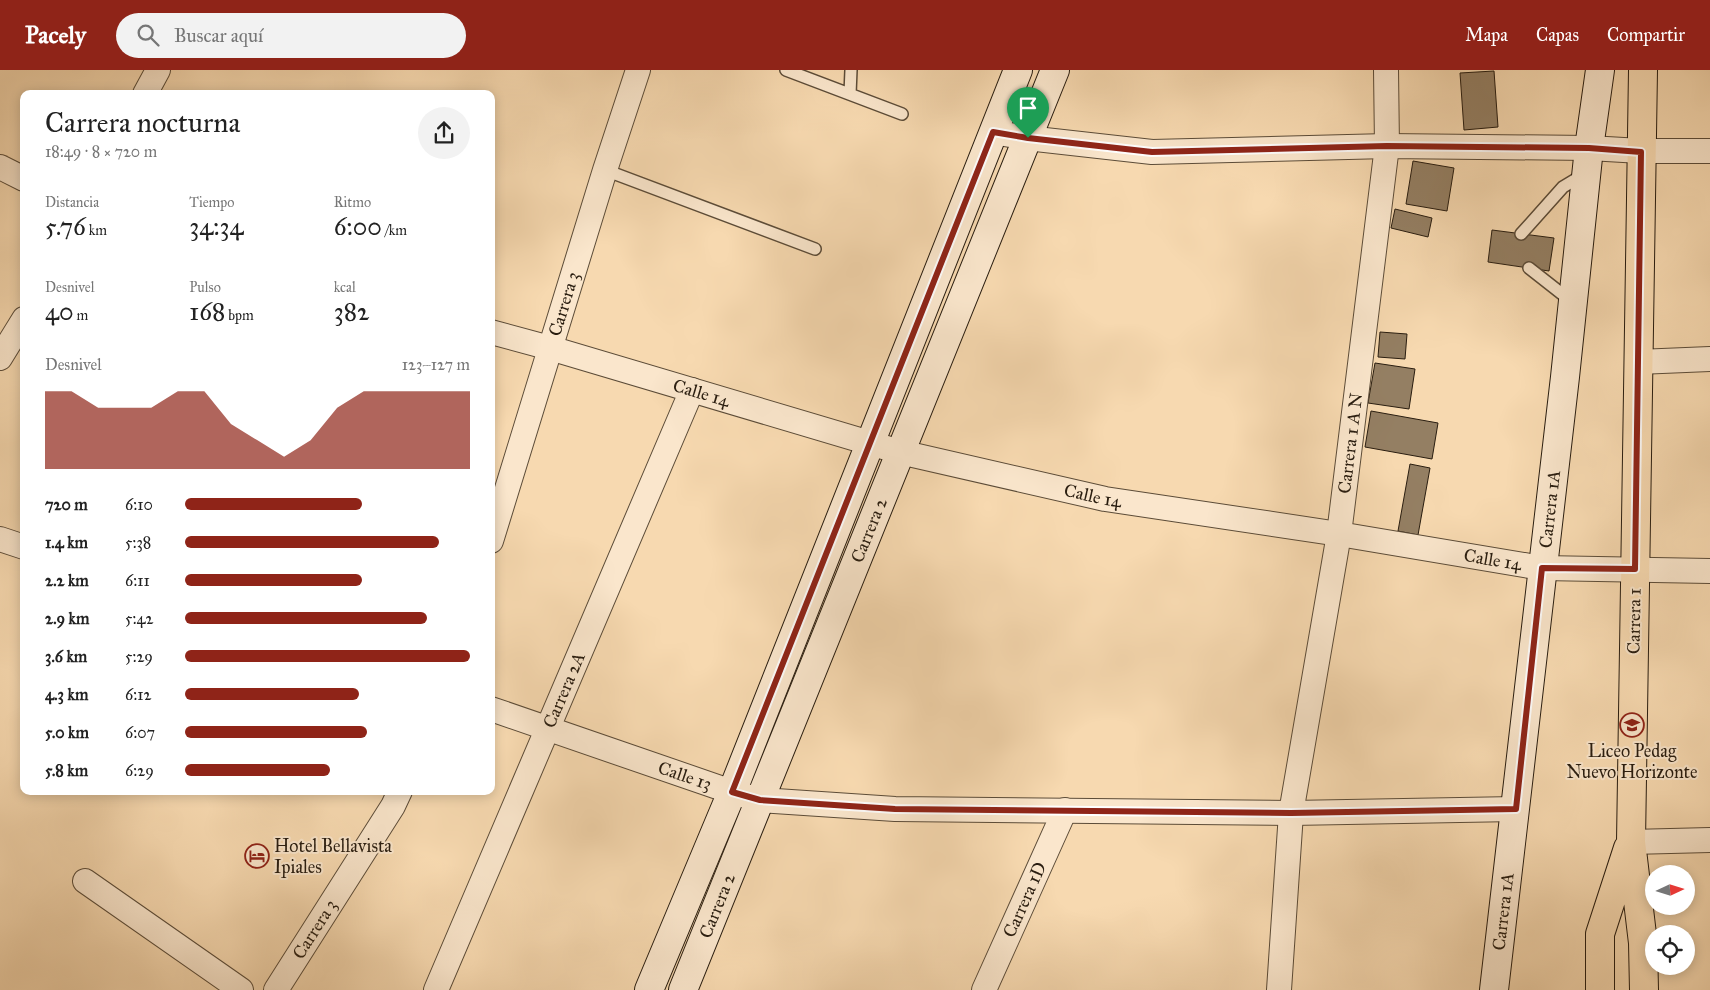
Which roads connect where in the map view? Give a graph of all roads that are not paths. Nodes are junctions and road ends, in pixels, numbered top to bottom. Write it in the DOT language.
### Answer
graph roads {
  1 [pos="158,70"];
  2 [pos="638,70"];
  3 [pos="786,70"];
  4 [pos="851,70"];
  5 [pos="1018,70"];
  6 [pos="1055,70"];
  7 [pos="1386,70"];
  8 [pos="1600,70"];
  9 [pos="1643,70"];
  10 [pos="147,90"];
  11 [pos="850,94"];
  12 [pos="902,114"];
  13 [pos="993,132"];
  14 [pos="1028,138"];
  15 [pos="1387,146"];
  16 [pos="1710,151"];
  17 [pos="1641,152"];
  18 [pos="1588,160"];
  19 [pos="0,167"];
  20 [pos="605,170"];
  21 [pos="20,177"];
  22 [pos="1521,234"];
  23 [pos="816,249"];
  24 [pos="1529,268"];
  25 [pos="1573,303"];
  26 [pos="20,326"];
  27 [pos="495,333"];
  28 [pos="550,348"];
  29 [pos="0,358"];
  30 [pos="1710,359"];
  31 [pos="1638,362"];
  32 [pos="692,390"];
  33 [pos="870,444"];
  34 [pos="900,452"];
  35 [pos="495,528"];
  36 [pos="1340,534"];
  37 [pos="0,539"];
  38 [pos="20,546"];
  39 [pos="1542,568"];
  40 [pos="1635,569"];
  41 [pos="1710,572"];
  42 [pos="495,710"];
  43 [pos="548,728"];
  44 [pos="732,792"];
  45 [pos="398,795"];
  46 [pos="760,800"];
  47 [pos="1516,809"];
  48 [pos="1065,810"];
  49 [pos="1291,813"];
  50 [pos="1710,840"];
  51 [pos="1630,842"];
  52 [pos="85,881"];
  53 [pos="241,990"];
  54 [pos="276,990"];
  55 [pos="436,990"];
  56 [pos="649,990"];
  57 [pos="683,990"];
  58 [pos="984,990"];
  59 [pos="1279,990"];
  60 [pos="1494,990"];
  61 [pos="1600,990"];
  62 [pos="1644,990"];
  1 -- 10 [label="street"];
  2 -- 20 [label="street, Carrera 3"];
  3 -- 11 [label="lane"];
  4 -- 11 [label="lane"];
  5 -- 13 [label="street, Carrera 2"];
  6 -- 14 [label="street, Carrera 2"];
  7 -- 15 [label="street, Carrera 1 A N"];
  8 -- 18 [label="street"];
  9 -- 17 [label="main road, Carrera 1"];
  11 -- 12 [label="lane"];
  13 -- 14 [label="street"];
  13 -- 33 [label="street, Carrera 2"];
  14 -- 15 [label="street"];
  14 -- 34 [label="street, Carrera 2"];
  15 -- 18 [label="street"];
  15 -- 36 [label="street, Carrera 1 A N"];
  16 -- 17 [label="street"];
  17 -- 18 [label="street"];
  17 -- 31 [label="main road, Carrera 1"];
  18 -- 22 [label="lane"];
  18 -- 25 [label="street, Carrera 1A"];
  19 -- 21 [label="street"];
  20 -- 23 [label="lane"];
  20 -- 28 [label="street, Carrera 3"];
  24 -- 25 [label="lane"];
  25 -- 39 [label="street, Carrera 1A"];
  26 -- 29 [label="street"];
  27 -- 28 [label="street, Calle 14"];
  28 -- 32 [label="street, Calle 14"];
  28 -- 35 [label="street, Carrera 3"];
  30 -- 31 [label="street"];
  31 -- 40 [label="main road, Carrera 1"];
  32 -- 33 [label="street, Calle 14"];
  32 -- 43 [label="street, Carrera 2A"];
  33 -- 34 [label="street, Calle 14"];
  33 -- 44 [label="street, Carrera 2"];
  34 -- 36 [label="street, Calle 14"];
  34 -- 46 [label="street, Carrera 2"];
  36 -- 39 [label="street, Calle 14"];
  36 -- 49 [label="street, Carrera 1 A N"];
  37 -- 38 [label="street"];
  39 -- 40 [label="street, Calle 14"];
  39 -- 47 [label="street, Carrera 1A"];
  40 -- 41 [label="street, Calle 14"];
  40 -- 51 [label="main road, Carrera 1"];
  42 -- 43 [label="street, Calle 13"];
  43 -- 44 [label="street, Calle 13"];
  43 -- 55 [label="street, Carrera 2A"];
  44 -- 46 [label="street, Calle 13"];
  44 -- 56 [label="street, Carrera 2"];
  45 -- 54 [label="street, Carrera 3"];
  46 -- 48 [label="street, Calle 13"];
  46 -- 57 [label="street, Carrera 2"];
  47 -- 49 [label="street, Calle 13"];
  47 -- 60 [label="street, Carrera 1A"];
  48 -- 49 [label="street, Calle 13"];
  48 -- 58 [label="street, Carrera 1D"];
  49 -- 59 [label="street, Carrera 1 A N"];
  50 -- 51 [label="street"];
  51 -- 61 [label="main road, Carrera 1"];
  51 -- 62 [label="main road, Carrera 1"];
  52 -- 53 [label="street"];
}
